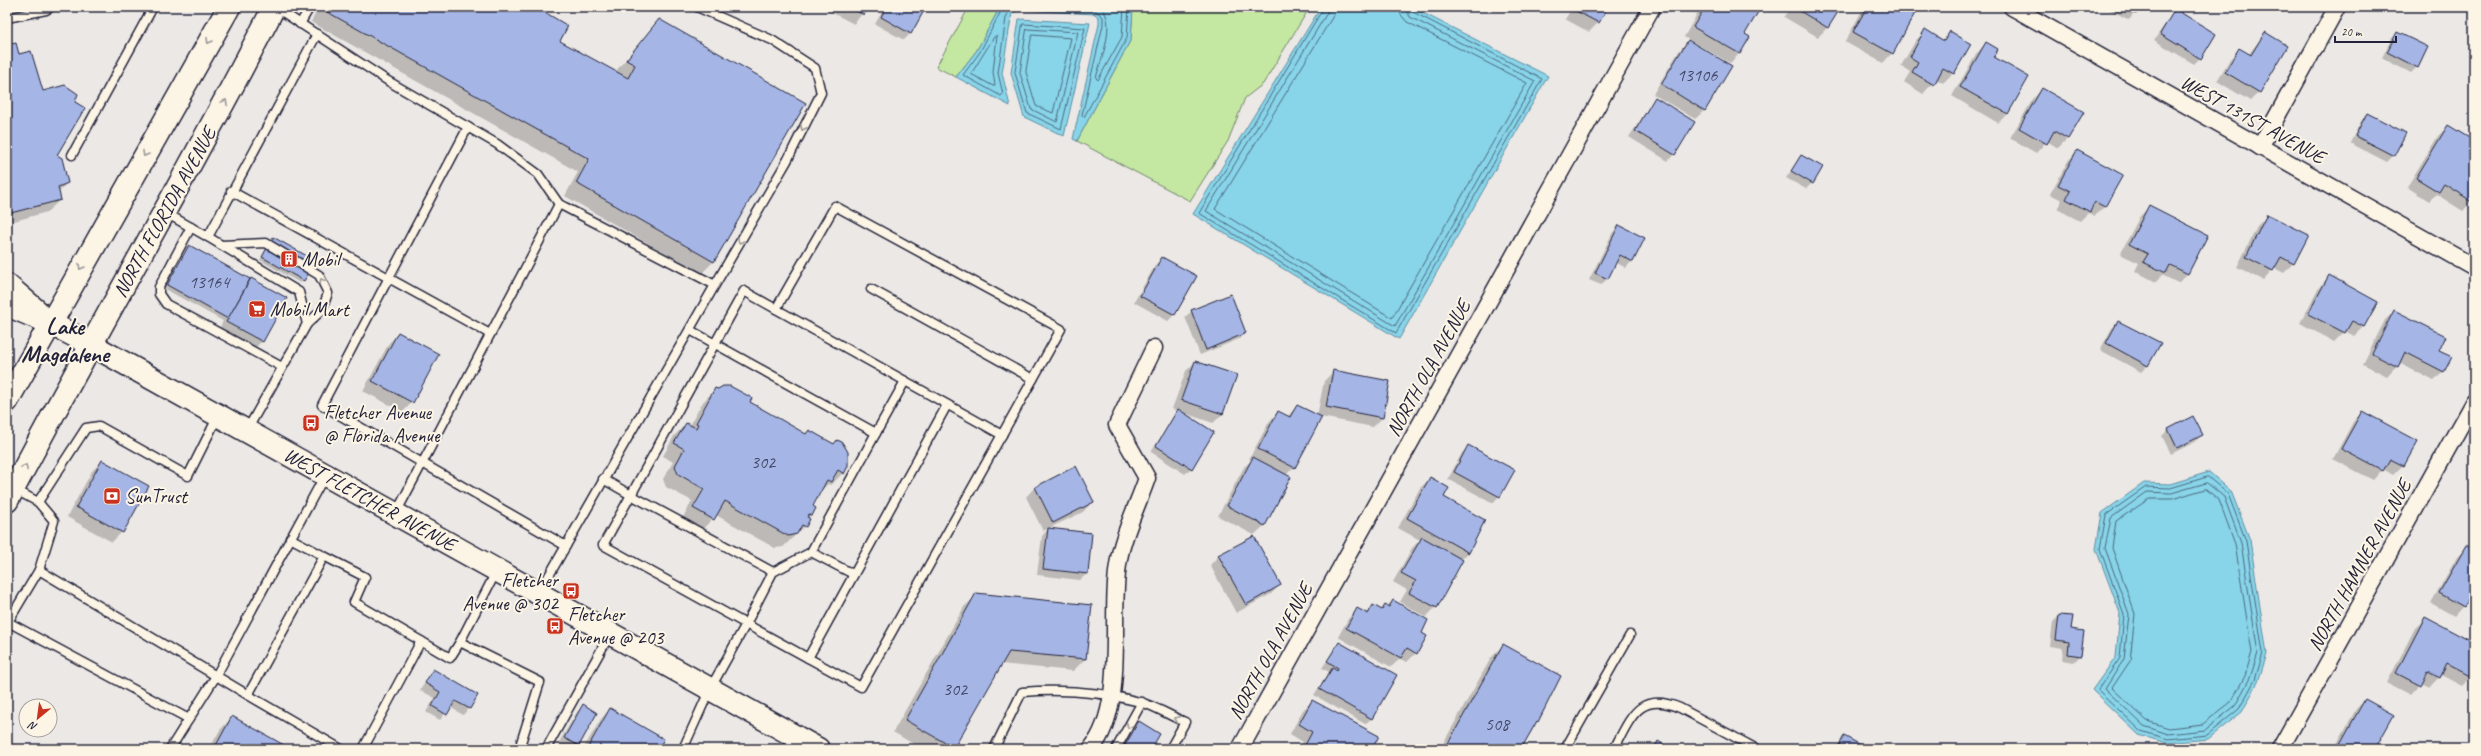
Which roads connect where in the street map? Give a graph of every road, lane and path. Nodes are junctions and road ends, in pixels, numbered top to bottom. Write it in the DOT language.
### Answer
graph roads {
  1 [pos="50,7"];
  2 [pos="152,7"];
  3 [pos="229,7"];
  4 [pos="275,7"];
  5 [pos="310,7"];
  6 [pos="697,7"];
  7 [pos="1652,7"];
  8 [pos="2012,7"];
  9 [pos="2337,7"];
  10 [pos="7,18"];
  11 [pos="300,24"];
  12 [pos="317,34"];
  13 [pos="468,127"];
  14 [pos="2260,147"];
  15 [pos="72,155"];
  16 [pos="231,191"];
  17 [pos="559,204"];
  18 [pos="164,212"];
  19 [pos="191,227"];
  20 [pos="208,237"];
  21 [pos="221,245"];
  22 [pos="2474,267"];
  23 [pos="390,279"];
  24 [pos="7,285"];
  25 [pos="715,285"];
  26 [pos="871,289"];
  27 [pos="7,305"];
  28 [pos="776,309"];
  29 [pos="50,323"];
  30 [pos="307,324"];
  31 [pos="690,330"];
  32 [pos="490,334"];
  33 [pos="90,344"];
  34 [pos="715,344"];
  35 [pos="1154,348"];
  36 [pos="282,367"];
  37 [pos="1033,379"];
  38 [pos="905,381"];
  39 [pos="2474,401"];
  40 [pos="7,402"];
  41 [pos="947,404"];
  42 [pos="218,415"];
  43 [pos="247,431"];
  44 [pos="876,433"];
  45 [pos="1002,435"];
  46 [pos="422,464"];
  47 [pos="325,474"];
  48 [pos="603,479"];
  49 [pos="10,495"];
  50 [pos="631,495"];
  51 [pos="38,502"];
  52 [pos="396,514"];
  53 [pos="290,538"];
  54 [pos="566,546"];
  55 [pos="811,552"];
  56 [pos="324,556"];
  57 [pos="39,570"];
  58 [pos="497,570"];
  59 [pos="774,572"];
  60 [pos="853,574"];
  61 [pos="539,593"];
  62 [pos="7,622"];
  63 [pos="746,624"];
  64 [pos="610,633"];
  65 [pos="1630,635"];
  66 [pos="420,641"];
  67 [pos="460,642"];
  68 [pos="808,658"];
  69 [pos="216,676"];
  70 [pos="710,689"];
  71 [pos="248,695"];
  72 [pos="1112,696"];
  73 [pos="1142,702"];
  74 [pos="189,719"];
  75 [pos="170,749"];
  76 [pos="341,749"];
  77 [pos="363,749"];
  78 [pos="519,749"];
  79 [pos="546,749"];
  80 [pos="683,749"];
  81 [pos="818,749"];
  82 [pos="994,749"];
  83 [pos="1091,749"];
  84 [pos="1116,749"];
  85 [pos="1170,749"];
  86 [pos="1240,749"];
  87 [pos="1566,749"];
  88 [pos="1614,749"];
  89 [pos="1757,749"];
  90 [pos="2280,749"];
  1 -- 10 [label="lane"];
  2 -- 15 [label="lane"];
  3 -- 29 [label="main road, one-way"];
  4 -- 11 [label="lane"];
  18 -- 4 [label="main road, NORTH FLORIDA AVENUE, one-way"];
  5 -- 11 [label="lane"];
  6 -- 25 [label="lane, one-way"];
  7 -- 86 [label="street, NORTH OLA AVENUE"];
  8 -- 14 [label="street, WEST 131ST AVENUE"];
  9 -- 14 [label="street"];
  11 -- 12 [label="lane"];
  12 -- 13 [label="lane"];
  12 -- 16 [label="lane"];
  13 -- 17 [label="lane"];
  13 -- 23 [label="lane"];
  14 -- 22 [label="street, WEST 131ST AVENUE"];
  16 -- 20 [label="lane"];
  16 -- 23 [label="lane"];
  17 -- 25 [label="lane"];
  17 -- 32 [label="lane"];
  18 -- 19 [label="lane"];
  18 -- 33 [label="main road, NORTH FLORIDA AVENUE"];
  19 -- 20 [label="lane"];
  19 -- 36 [label="lane"];
  20 -- 21 [label="lane"];
  21 -- 30 [label="lane"];
  30 -- 21 [label="lane, one-way"];
  23 -- 32 [label="lane"];
  23 -- 46 [label="lane"];
  24 -- 29 [label="main road"];
  25 -- 31 [label="lane"];
  26 -- 37 [label="lane"];
  27 -- 29 [label="main road"];
  28 -- 34 [label="lane"];
  28 -- 37 [label="lane"];
  28 -- 38 [label="lane"];
  29 -- 33 [label="main road, WEST FLETCHER AVENUE"];
  29 -- 40 [label="main road"];
  30 -- 36 [label="lane"];
  31 -- 34 [label="lane"];
  31 -- 48 [label="lane"];
  32 -- 46 [label="lane"];
  33 -- 42 [label="main road, WEST FLETCHER AVENUE"];
  49 -- 33 [label="main road, NORTH FLORIDA AVENUE, one-way"];
  34 -- 44 [label="lane"];
  34 -- 50 [label="lane"];
  35 -- 72 [label="street"];
  36 -- 43 [label="lane"];
  37 -- 45 [label="lane"];
  38 -- 41 [label="lane"];
  38 -- 44 [label="lane"];
  39 -- 90 [label="street, NORTH HAMNER AVENUE"];
  41 -- 45 [label="lane"];
  41 -- 60 [label="lane"];
  42 -- 43 [label="main road, WEST FLETCHER AVENUE"];
  42 -- 51 [label="lane"];
  43 -- 47 [label="main road, WEST FLETCHER AVENUE"];
  44 -- 55 [label="lane"];
  45 -- 68 [label="lane"];
  46 -- 52 [label="lane"];
  46 -- 54 [label="lane"];
  47 -- 52 [label="main road, WEST FLETCHER AVENUE"];
  47 -- 53 [label="lane"];
  48 -- 50 [label="lane"];
  48 -- 54 [label="lane"];
  49 -- 51 [label="lane"];
  50 -- 59 [label="lane"];
  50 -- 63 [label="lane"];
  51 -- 57 [label="lane"];
  52 -- 58 [label="main road, WEST FLETCHER AVENUE"];
  53 -- 56 [label="lane"];
  53 -- 69 [label="lane"];
  54 -- 61 [label="lane"];
  55 -- 59 [label="lane"];
  55 -- 60 [label="lane"];
  56 -- 66 [label="lane"];
  56 -- 71 [label="lane"];
  57 -- 62 [label="lane"];
  57 -- 69 [label="lane"];
  58 -- 61 [label="main road, WEST FLETCHER AVENUE"];
  58 -- 67 [label="lane"];
  59 -- 63 [label="lane"];
  60 -- 68 [label="lane"];
  61 -- 64 [label="main road, WEST FLETCHER AVENUE"];
  62 -- 74 [label="lane"];
  63 -- 68 [label="lane"];
  63 -- 70 [label="lane"];
  64 -- 70 [label="main road, WEST FLETCHER AVENUE"];
  64 -- 79 [label="lane"];
  65 -- 87 [label="lane"];
  66 -- 67 [label="lane"];
  66 -- 77 [label="lane"];
  67 -- 78 [label="lane"];
  69 -- 71 [label="lane"];
  69 -- 74 [label="lane"];
  70 -- 80 [label="lane"];
  70 -- 81 [label="main road, WEST FLETCHER AVENUE"];
  71 -- 76 [label="lane"];
  72 -- 73 [label="lane"];
  72 -- 82 [label="lane"];
  72 -- 83 [label="street"];
  73 -- 84 [label="lane, one-way"];
  85 -- 73 [label="lane, one-way"];
  74 -- 75 [label="lane"];
  88 -- 89 [label="lane"];
}
